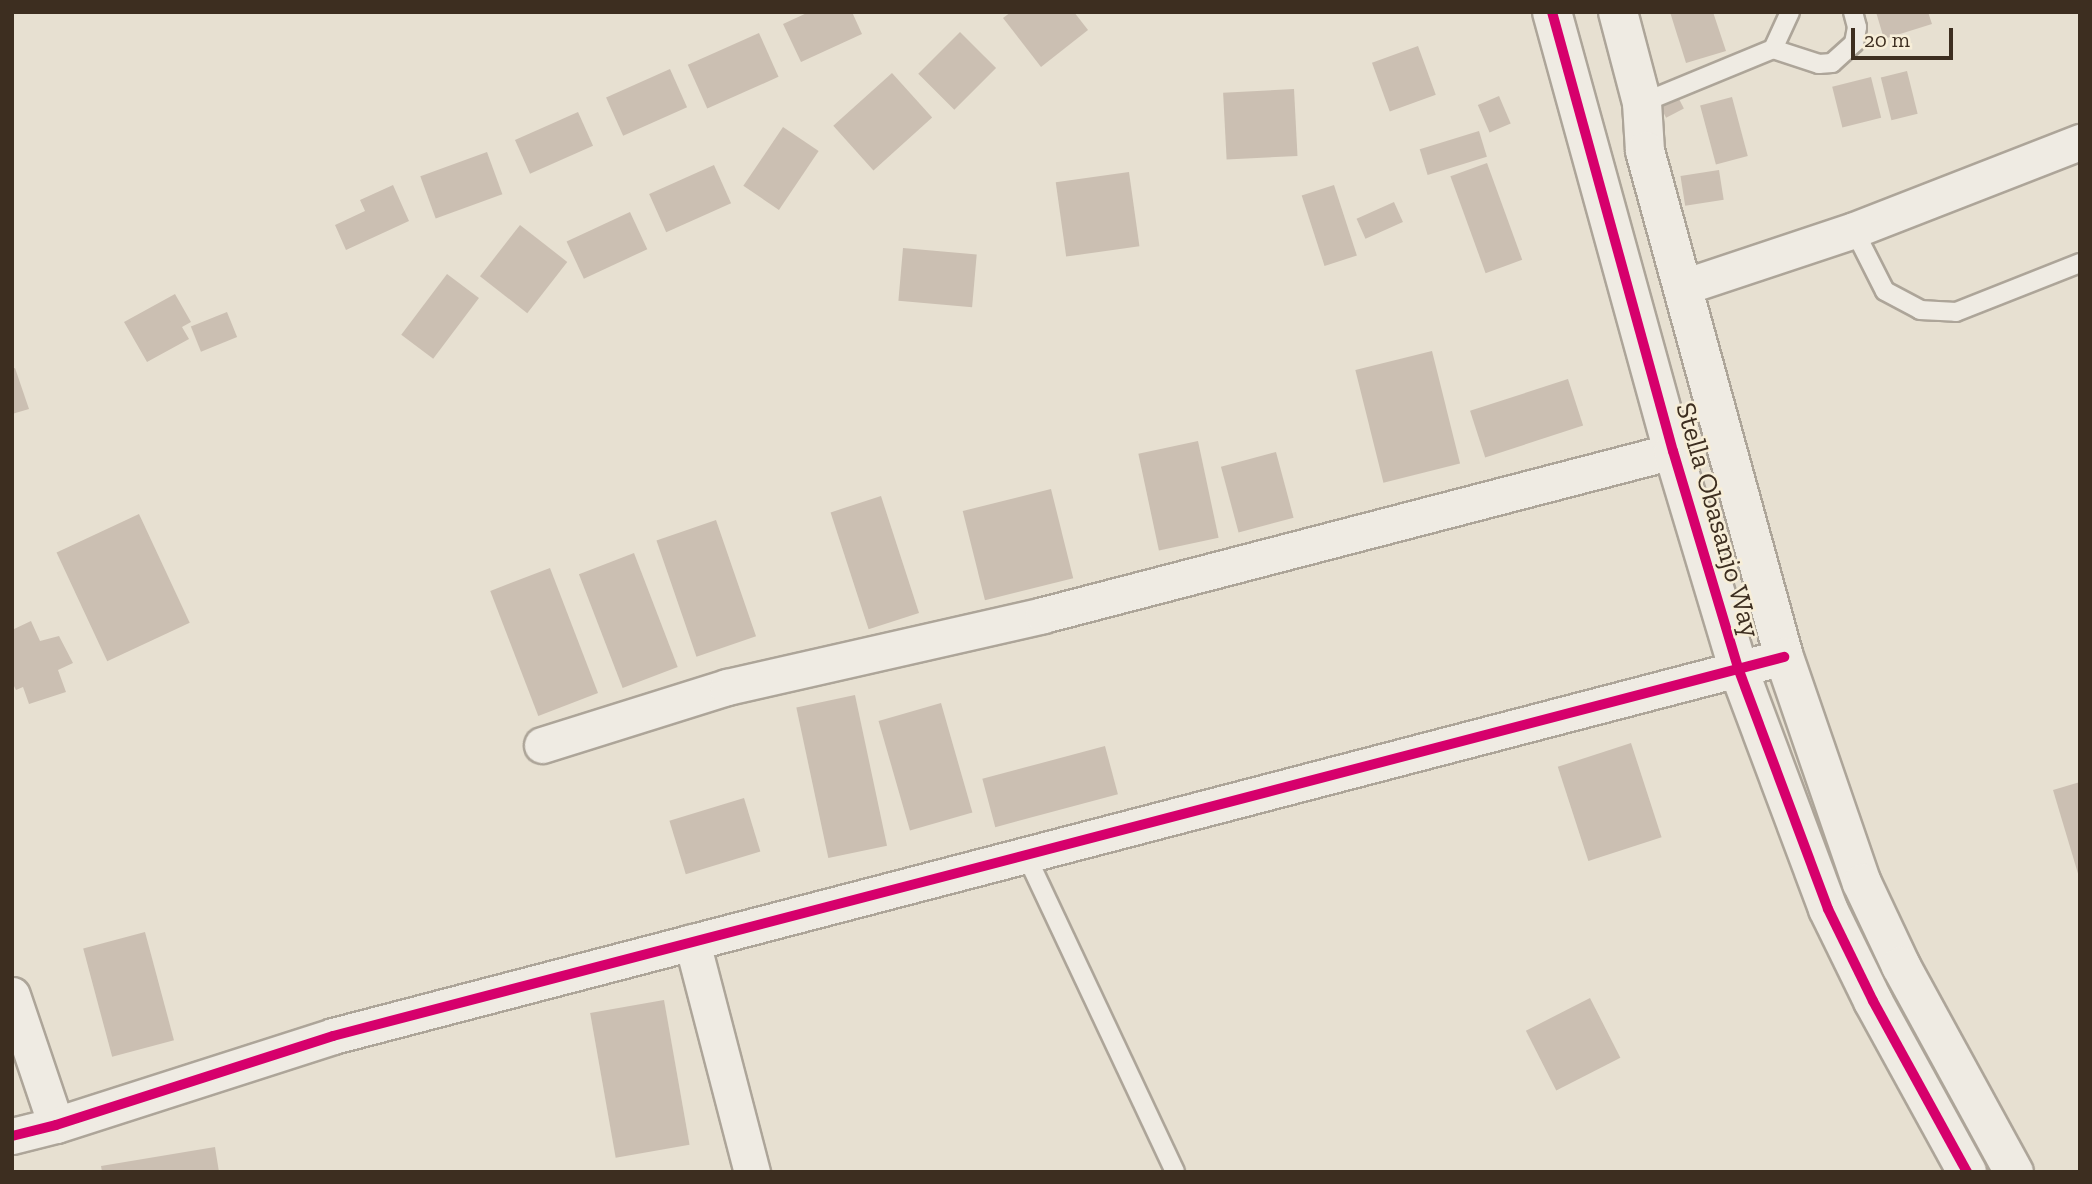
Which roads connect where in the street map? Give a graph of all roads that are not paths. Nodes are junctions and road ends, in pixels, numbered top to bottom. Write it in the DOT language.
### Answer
graph roads {
  1 [pos="1552,12"];
  2 [pos="1618,12"];
  3 [pos="1790,12"];
  4 [pos="1853,12"];
  5 [pos="1773,49"];
  6 [pos="1642,103"];
  7 [pos="2080,142"];
  8 [pos="1854,230"];
  9 [pos="2080,263"];
  10 [pos="1683,287"];
  11 [pos="1673,451"];
  12 [pos="1784,657"];
  13 [pos="1738,668"];
  14 [pos="542,745"];
  15 [pos="1026,855"];
  16 [pos="692,942"];
  17 [pos="12,995"];
  18 [pos="56,1125"];
  19 [pos="12,1136"];
  20 [pos="752,1172"];
  21 [pos="1175,1172"];
  22 [pos="1968,1172"];
  23 [pos="2014,1172"];
  1 -- 11 [label="street, Stella Obasanjo Way"];
  2 -- 6 [label="street"];
  3 -- 5 [label="lane"];
  4 -- 5 [label="lane"];
  5 -- 6 [label="lane"];
  6 -- 10 [label="street"];
  7 -- 8 [label="street"];
  8 -- 9 [label="lane"];
  8 -- 10 [label="street"];
  10 -- 12 [label="street"];
  11 -- 13 [label="street, Stella Obasanjo Way"];
  11 -- 14 [label="street"];
  12 -- 13 [label="street"];
  12 -- 23 [label="street"];
  13 -- 15 [label="street"];
  13 -- 22 [label="street, Stella Obasanjo Way"];
  15 -- 16 [label="street"];
  15 -- 21 [label="lane"];
  16 -- 18 [label="street"];
  16 -- 20 [label="street"];
  17 -- 18 [label="street"];
  18 -- 19 [label="street"];
}
